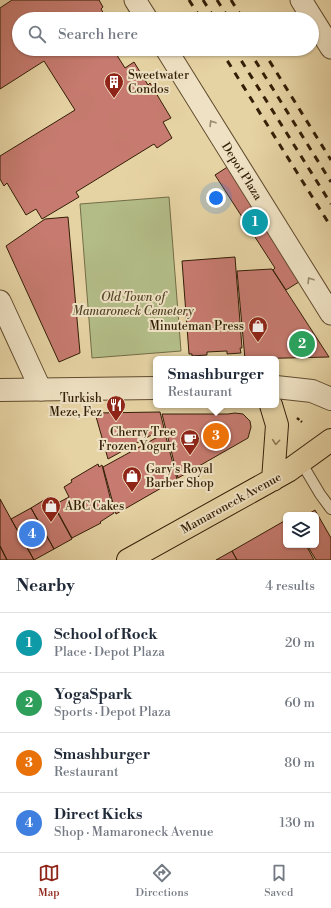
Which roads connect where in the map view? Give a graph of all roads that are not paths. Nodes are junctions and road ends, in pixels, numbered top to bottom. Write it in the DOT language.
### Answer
graph roads {
  1 [pos="135,0"];
  2 [pos="301,0"];
  3 [pos="143,12"];
  4 [pos="308,12"];
  5 [pos="319,29"];
  6 [pos="331,48"];
  7 [pos="170,56"];
  8 [pos="0,301"];
  9 [pos="331,314"];
  10 [pos="153,388"];
  11 [pos="279,388"];
  12 [pos="0,390"];
  13 [pos="41,390"];
  14 [pos="331,399"];
  15 [pos="272,408"];
  16 [pos="331,440"];
  17 [pos="301,462"];
  18 [pos="273,480"];
  19 [pos="331,509"];
  20 [pos="128,560"];
  1 -- 3 [label="street"];
  2 -- 4 [label="street"];
  5 -- 6 [label="street"];
  9 -- 7 [label="street, Depot Plaza, one-way"];
  8 -- 13 [label="street"];
  10 -- 13 [label="street"];
  11 -- 14 [label="street"];
  12 -- 13 [label="street"];
  15 -- 18 [label="main road, one-way"];
  16 -- 17 [label="main road, Mamaroneck Avenue"];
  17 -- 18 [label="main road, Mamaroneck Avenue"];
  17 -- 19 [label="lane"];
  18 -- 20 [label="main road, Mamaroneck Avenue"];
}
